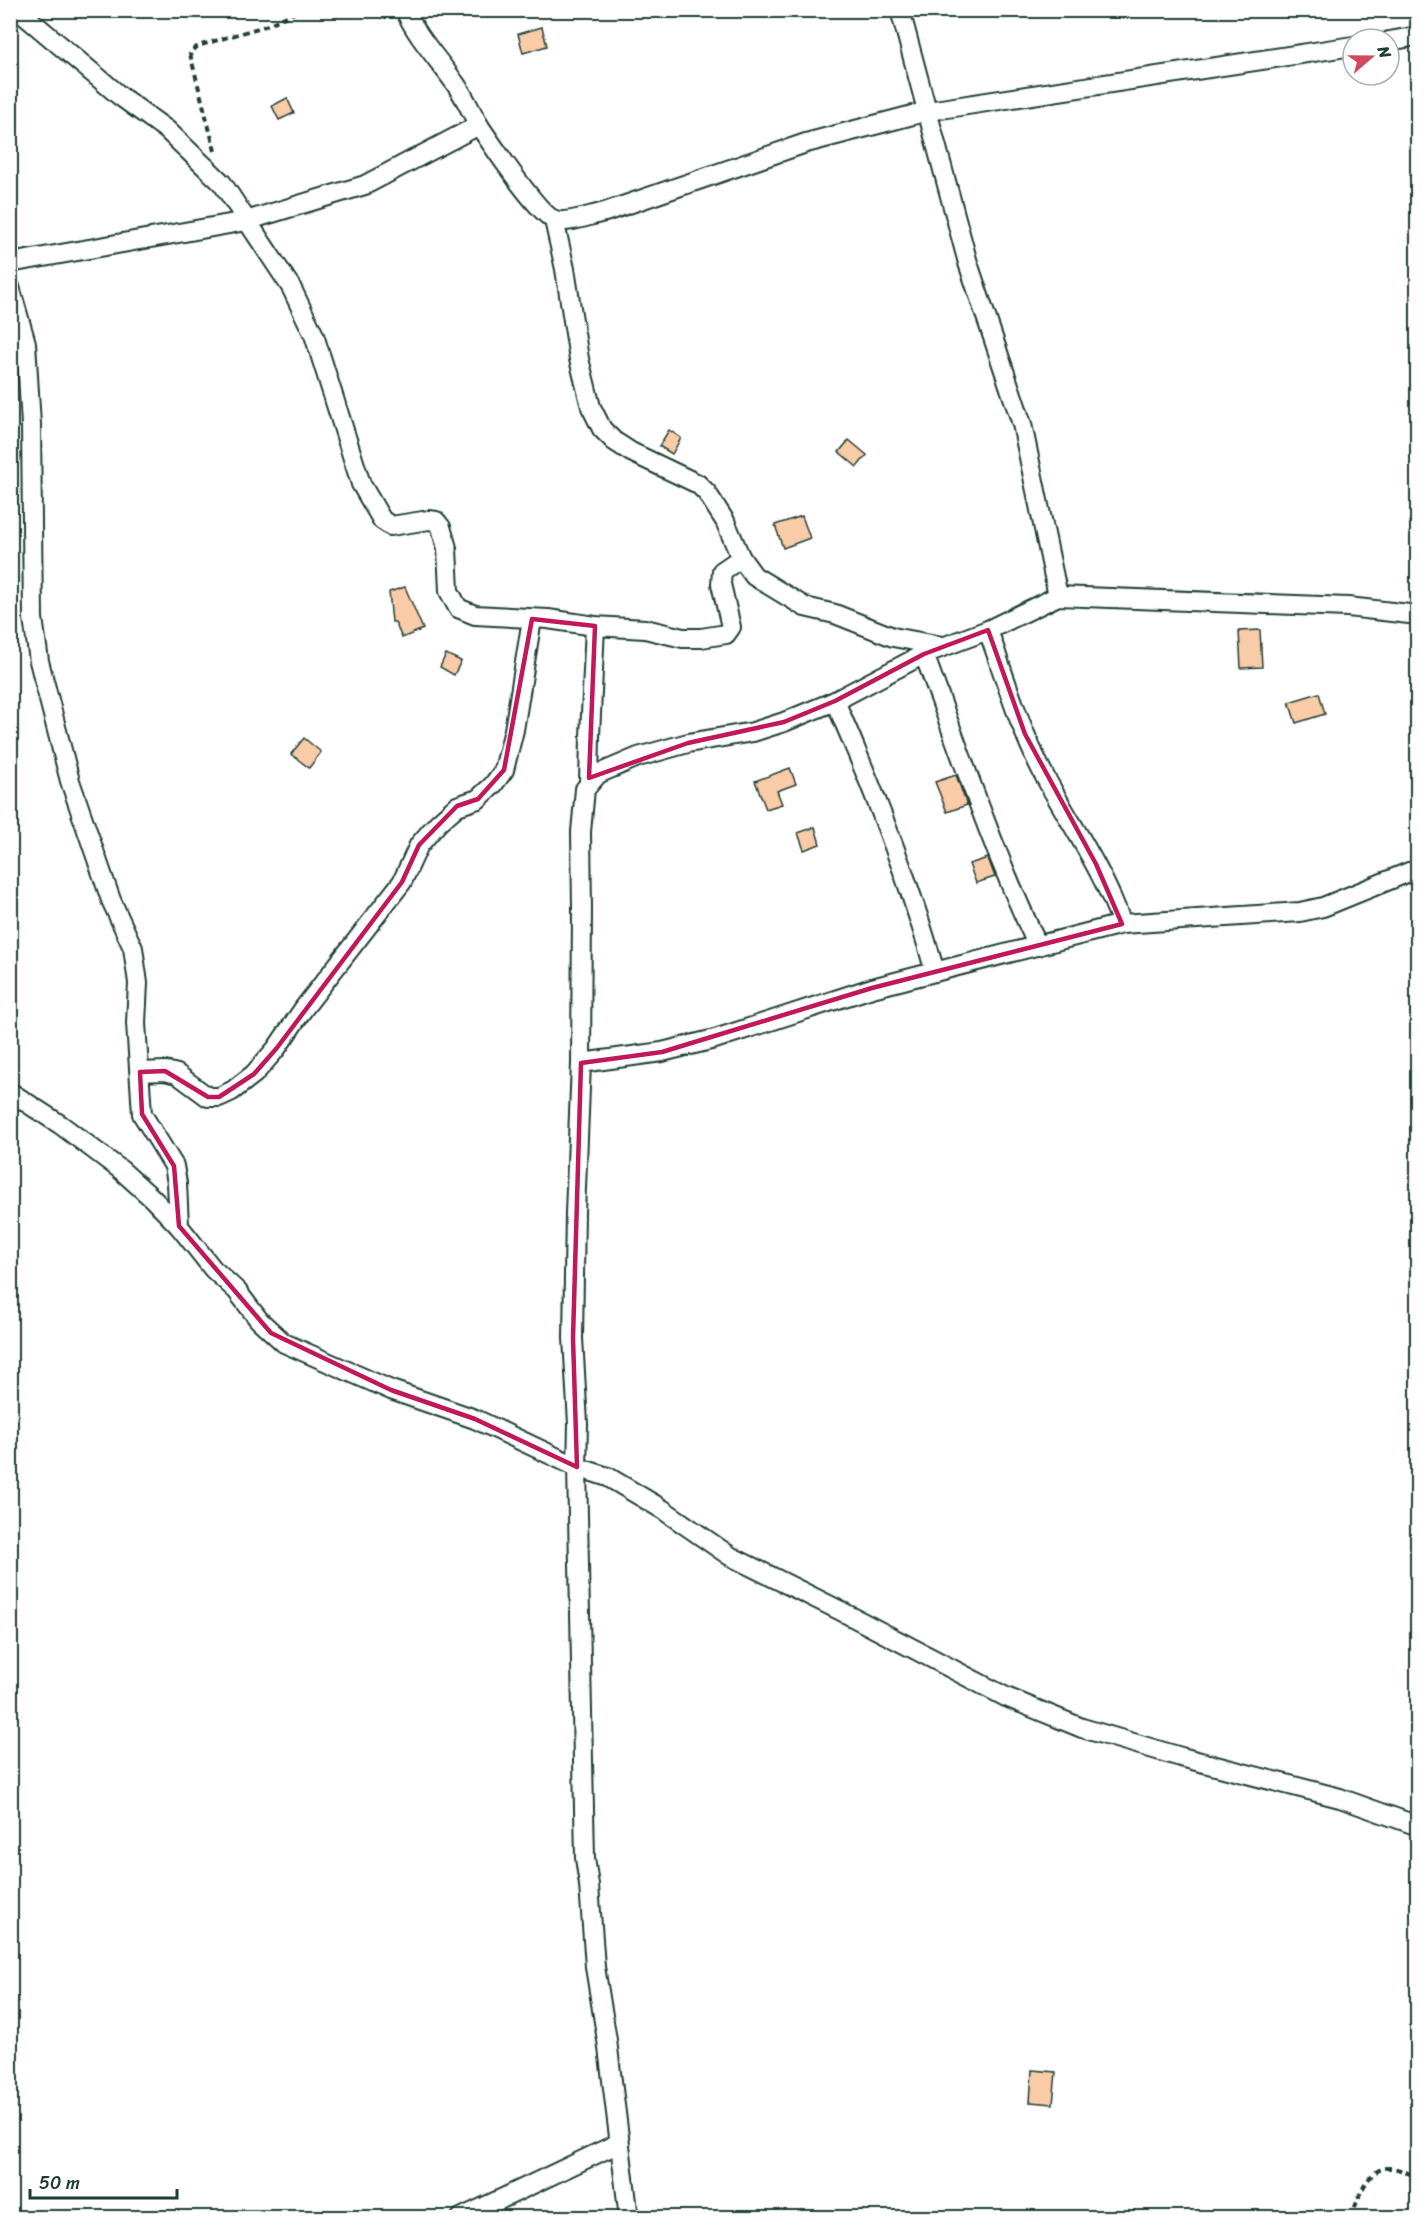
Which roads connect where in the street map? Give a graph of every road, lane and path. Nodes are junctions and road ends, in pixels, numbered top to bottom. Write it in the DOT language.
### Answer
graph roads {
  1 [pos="18,10"];
  2 [pos="300,10"];
  3 [pos="405,10"];
  4 [pos="900,10"];
  5 [pos="1418,36"];
  6 [pos="1401,38"];
  7 [pos="1341,48"];
  8 [pos="928,111"];
  9 [pos="479,125"];
  10 [pos="215,153"];
  11 [pos="554,220"];
  12 [pos="246,221"];
  13 [pos="10,263"];
  14 [pos="10,286"];
  15 [pos="18,343"];
  16 [pos="741,558"];
  17 [pos="1058,596"];
  18 [pos="1418,615"];
  19 [pos="532,619"];
  20 [pos="596,626"];
  21 [pos="988,630"];
  22 [pos="942,646"];
  23 [pos="924,654"];
  24 [pos="835,701"];
  25 [pos="589,784"];
  26 [pos="1418,871"];
  27 [pos="1122,924"];
  28 [pos="1038,946"];
  29 [pos="935,972"];
  30 [pos="581,1064"];
  31 [pos="140,1072"];
  32 [pos="10,1092"];
  33 [pos="179,1226"];
  34 [pos="577,1467"];
  35 [pos="1418,1826"];
  36 [pos="619,2143"];
  37 [pos="1418,2177"];
  38 [pos="461,2217"];
  39 [pos="629,2217"];
  40 [pos="1351,2217"];
  1 -- 12 [label="street"];
  2 -- 10 [label="path"];
  3 -- 9 [label="street"];
  4 -- 8 [label="street"];
  5 -- 6 [label="street"];
  7 -- 8 [label="street"];
  8 -- 11 [label="street"];
  8 -- 17 [label="street"];
  9 -- 11 [label="street"];
  9 -- 12 [label="street"];
  11 -- 16 [label="street"];
  12 -- 13 [label="street"];
  12 -- 19 [label="street"];
  14 -- 15 [label="street"];
  15 -- 31 [label="street"];
  16 -- 20 [label="street"];
  16 -- 22 [label="street"];
  17 -- 18 [label="street"];
  17 -- 21 [label="street"];
  19 -- 20 [label="street"];
  19 -- 31 [label="street"];
  20 -- 25 [label="street"];
  21 -- 22 [label="street"];
  21 -- 27 [label="street"];
  22 -- 23 [label="street"];
  23 -- 24 [label="street"];
  23 -- 28 [label="street"];
  24 -- 25 [label="street"];
  24 -- 29 [label="street"];
  25 -- 30 [label="street"];
  26 -- 27 [label="street"];
  27 -- 28 [label="street"];
  28 -- 29 [label="street"];
  29 -- 30 [label="street"];
  30 -- 34 [label="street"];
  31 -- 33 [label="street"];
  32 -- 33 [label="street"];
  33 -- 34 [label="street"];
  34 -- 35 [label="street"];
  34 -- 36 [label="street"];
  36 -- 38 [label="street"];
  36 -- 39 [label="street"];
  37 -- 40 [label="path"];
}
